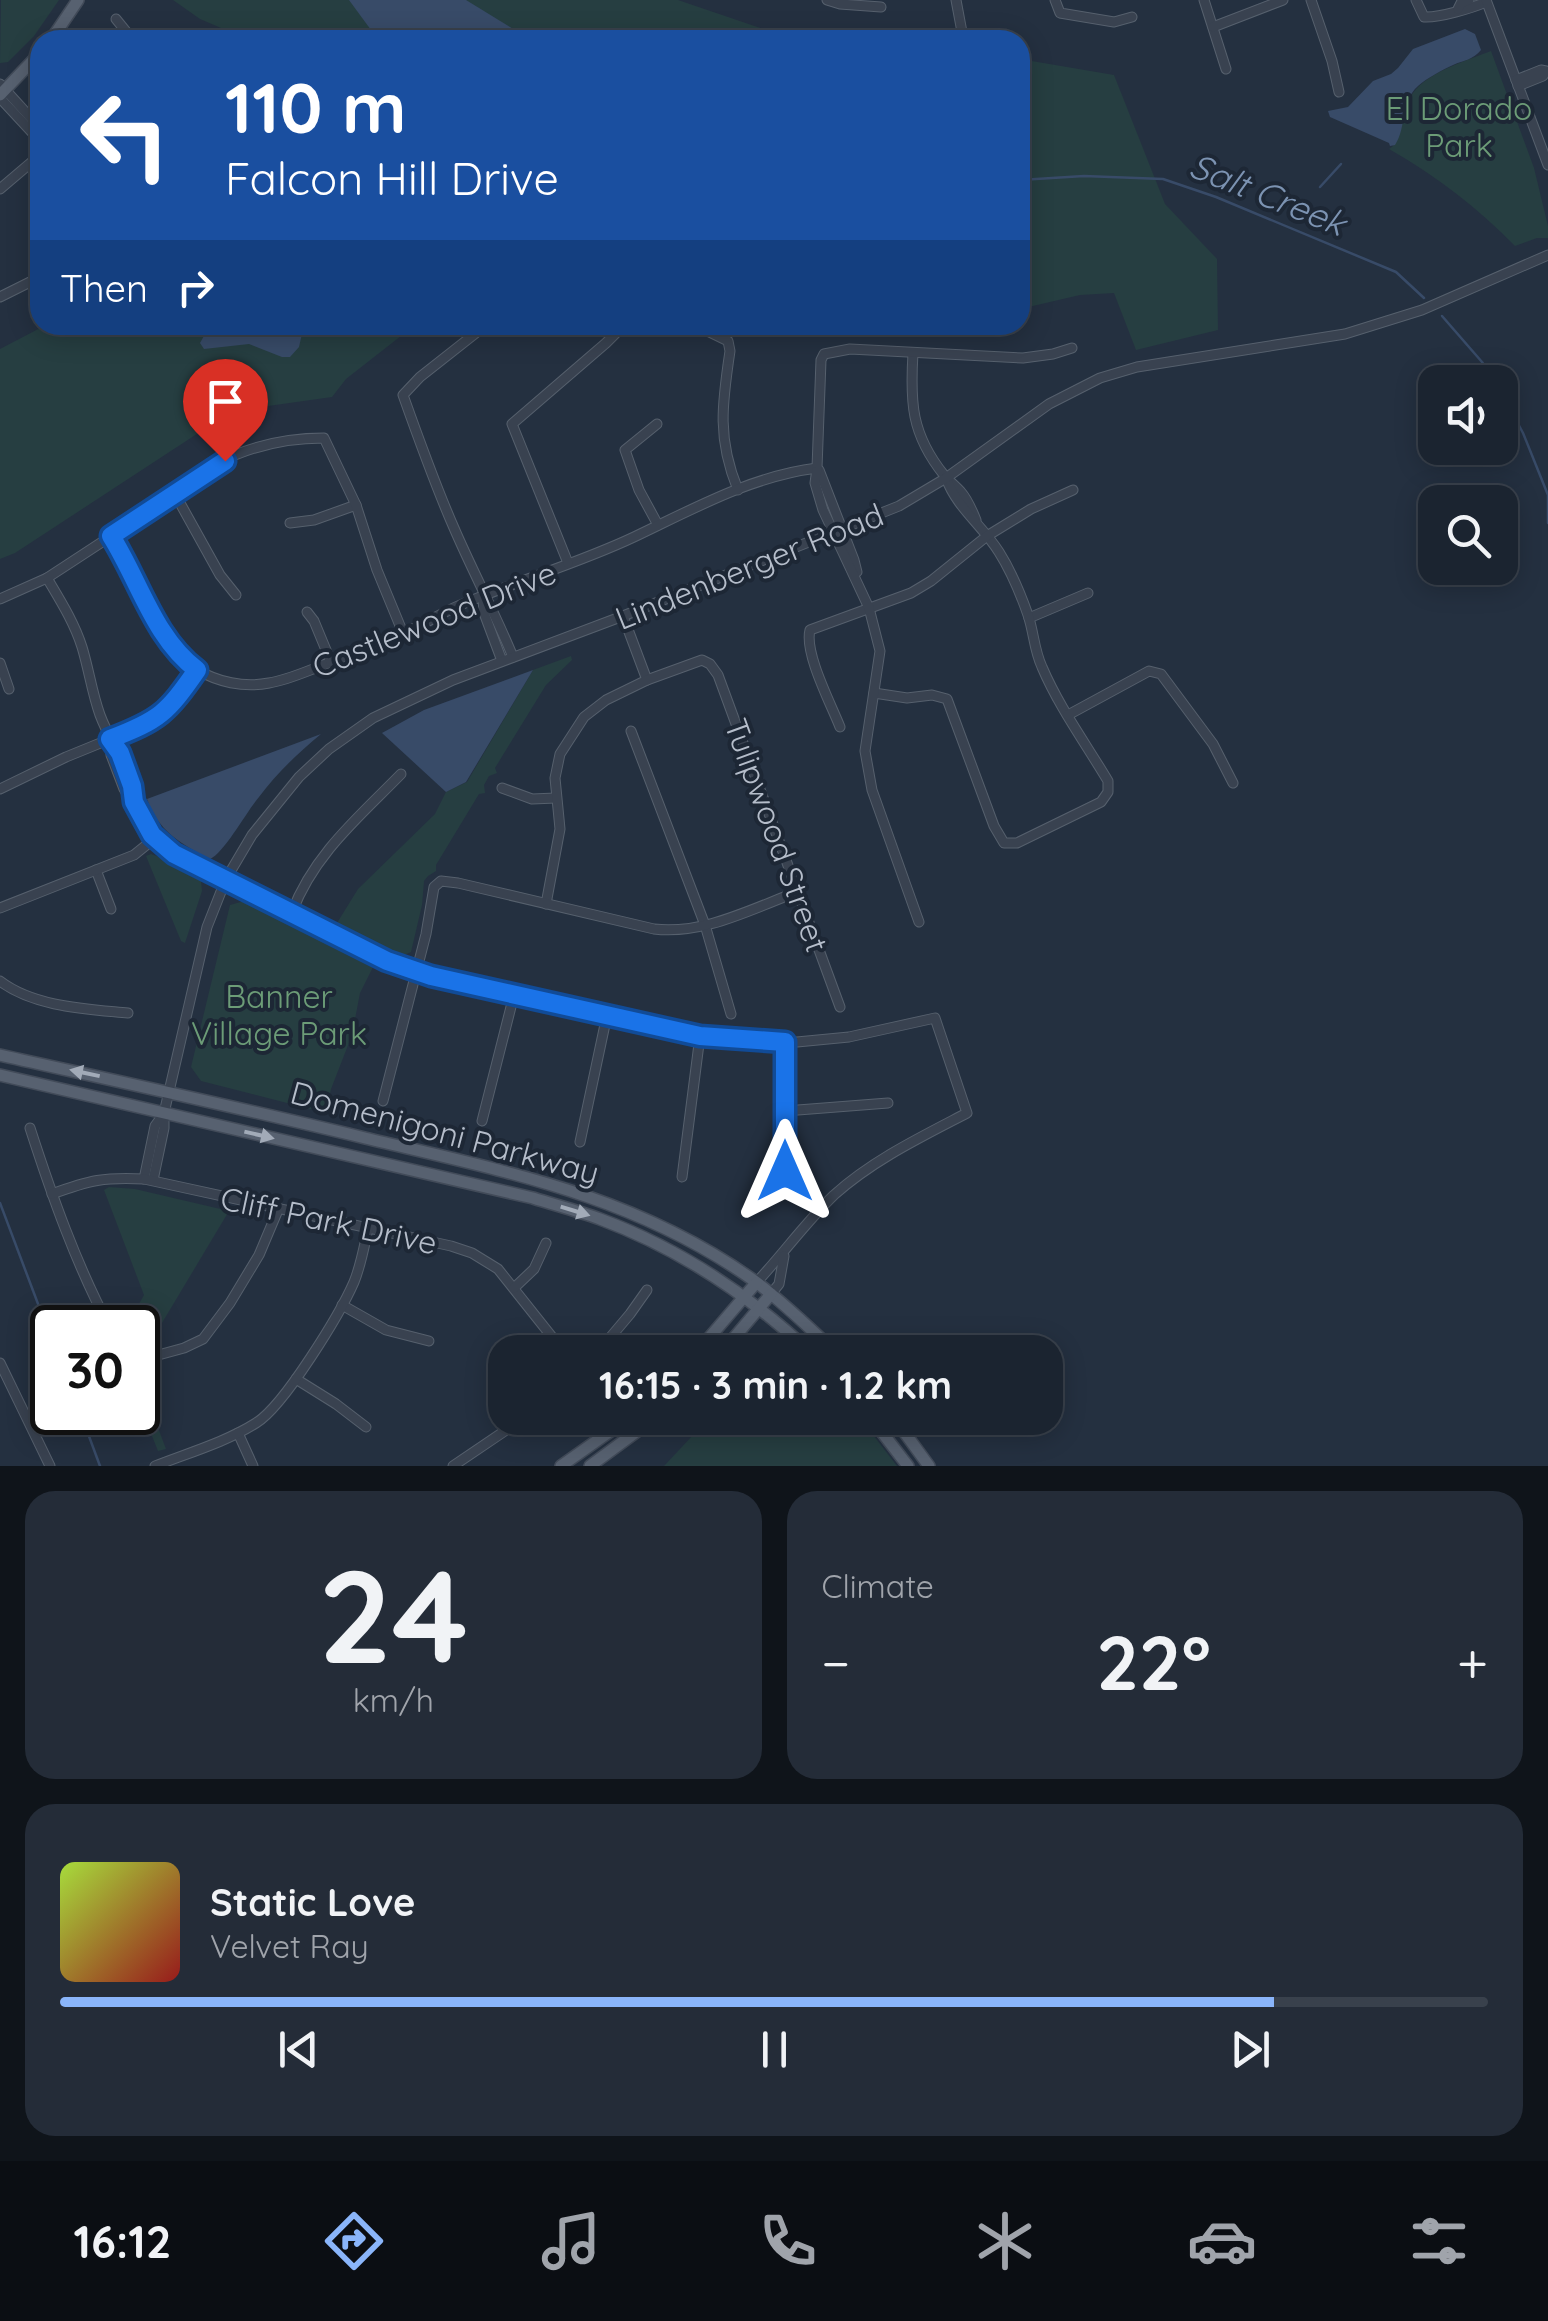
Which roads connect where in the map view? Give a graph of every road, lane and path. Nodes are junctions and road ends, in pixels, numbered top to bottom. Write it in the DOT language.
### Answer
graph roads {
  1 [pos="78,0"];
  2 [pos="827,0"];
  3 [pos="956,0"];
  4 [pos="1054,0"];
  5 [pos="1204,0"];
  6 [pos="1283,0"];
  7 [pos="1311,0"];
  8 [pos="1416,0"];
  9 [pos="1469,0"];
  10 [pos="1486,1"];
  11 [pos="881,7"];
  12 [pos="1458,9"];
  13 [pos="1132,18"];
  14 [pos="116,19"];
  15 [pos="1213,27"];
  16 [pos="57,30"];
  17 [pos="125,30"];
  18 [pos="962,30"];
  19 [pos="30,63"];
  20 [pos="1226,70"];
  21 [pos="1547,71"];
  22 [pos="1517,83"];
  23 [pos="1,92"];
  24 [pos="1339,92"];
  25 [pos="30,119"];
  26 [pos="30,129"];
  27 [pos="30,164"];
  28 [pos="1548,165"];
  29 [pos="0,189"];
  30 [pos="1548,255"];
  31 [pos="30,281"];
  32 [pos="0,297"];
  33 [pos="474,335"];
  34 [pos="615,335"];
  35 [pos="714,335"];
  36 [pos="1072,348"];
  37 [pos="912,353"];
  38 [pos="657,424"];
  39 [pos="818,468"];
  40 [pos="946,478"];
  41 [pos="738,490"];
  42 [pos="1073,490"];
  43 [pos="175,494"];
  44 [pos="356,505"];
  45 [pos="290,523"];
  46 [pos="658,525"];
  47 [pos="837,532"];
  48 [pos="111,536"];
  49 [pos="987,536"];
  50 [pos="568,563"];
  51 [pos="47,578"];
  52 [pos="1088,593"];
  53 [pos="236,595"];
  54 [pos="483,595"];
  55 [pos="0,598"];
  56 [pos="869,608"];
  57 [pos="307,612"];
  58 [pos="623,616"];
  59 [pos="1029,618"];
  60 [pos="403,633"];
  61 [pos="508,659"];
  62 [pos="331,662"];
  63 [pos="0,663"];
  64 [pos="197,670"];
  65 [pos="647,680"];
  66 [pos="9,689"];
  67 [pos="874,692"];
  68 [pos="1068,714"];
  69 [pos="840,727"];
  70 [pos="632,731"];
  71 [pos="110,739"];
  72 [pos="401,774"];
  73 [pos="1233,783"];
  74 [pos="502,788"];
  75 [pos="0,789"];
  76 [pos="556,798"];
  77 [pos="155,838"];
  78 [pos="96,870"];
  79 [pos="226,879"];
  80 [pos="797,892"];
  81 [pos="546,904"];
  82 [pos="0,908"];
  83 [pos="110,909"];
  84 [pos="292,912"];
  85 [pos="919,922"];
  86 [pos="706,925"];
  87 [pos="415,970"];
  88 [pos="0,982"];
  89 [pos="514,995"];
  90 [pos="840,1007"];
  91 [pos="128,1013"];
  92 [pos="731,1014"];
  93 [pos="608,1015"];
  94 [pos="700,1036"];
  95 [pos="785,1042"];
  96 [pos="0,1055"];
  97 [pos="0,1075"];
  98 [pos="170,1092"];
  99 [pos="383,1101"];
  100 [pos="888,1103"];
  101 [pos="785,1111"];
  102 [pos="164,1113"];
  103 [pos="482,1121"];
  104 [pos="30,1128"];
  105 [pos="580,1142"];
  106 [pos="785,1171"];
  107 [pos="682,1178"];
  108 [pos="149,1180"];
  109 [pos="52,1194"];
  110 [pos="278,1210"];
  111 [pos="368,1229"];
  112 [pos="546,1243"];
  113 [pos="785,1253"];
  114 [pos="756,1283"];
  115 [pos="514,1288"];
  116 [pos="647,1290"];
  117 [pos="771,1294"];
  118 [pos="744,1298"];
  119 [pos="97,1305"];
  120 [pos="342,1305"];
  121 [pos="758,1308"];
  122 [pos="551,1335"];
  123 [pos="611,1335"];
  124 [pos="712,1335"];
  125 [pos="736,1335"];
  126 [pos="790,1335"];
  127 [pos="816,1335"];
  128 [pos="429,1341"];
  129 [pos="162,1354"];
  130 [pos="0,1363"];
  131 [pos="296,1379"];
  132 [pos="366,1427"];
  133 [pos="238,1432"];
  134 [pos="499,1435"];
  135 [pos="604,1435"];
  136 [pos="632,1435"];
  137 [pos="885,1435"];
  138 [pos="906,1435"];
  139 [pos="50,1466"];
  140 [pos="155,1466"];
  141 [pos="253,1466"];
  142 [pos="454,1466"];
  143 [pos="561,1466"];
  144 [pos="590,1466"];
  145 [pos="908,1466"];
  146 [pos="929,1466"];
  1 -- 16 [label="main road"];
  2 -- 11 [label="street"];
  3 -- 18 [label="street"];
  4 -- 13 [label="street"];
  5 -- 15 [label="street"];
  6 -- 15 [label="street"];
  7 -- 24 [label="street"];
  8 -- 12 [label="street"];
  9 -- 12 [label="street"];
  10 -- 12 [label="street"];
  10 -- 22 [label="street"];
  14 -- 17 [label="street"];
  15 -- 20 [label="street"];
  19 -- 23 [label="main road"];
  21 -- 22 [label="street"];
  22 -- 28 [label="street"];
  23 -- 25 [label="street"];
  23 -- 26 [label="street"];
  27 -- 29 [label="street"];
  30 -- 40 [label="street, Lindenberger Road"];
  31 -- 32 [label="street"];
  33 -- 54 [label="street"];
  34 -- 50 [label="street"];
  35 -- 41 [label="street"];
  36 -- 37 [label="street"];
  37 -- 39 [label="street"];
  37 -- 40 [label="street"];
  38 -- 46 [label="street"];
  39 -- 41 [label="street, Castlewood Drive"];
  39 -- 47 [label="street"];
  40 -- 47 [label="street, Lindenberger Road"];
  40 -- 49 [label="street"];
  41 -- 46 [label="street, Castlewood Drive"];
  42 -- 49 [label="street"];
  43 -- 44 [label="street"];
  43 -- 48 [label="street"];
  43 -- 53 [label="street"];
  44 -- 45 [label="street"];
  44 -- 60 [label="street"];
  46 -- 50 [label="street, Castlewood Drive"];
  47 -- 56 [label="street"];
  47 -- 58 [label="street, Lindenberger Road"];
  48 -- 51 [label="street"];
  48 -- 64 [label="street"];
  49 -- 56 [label="street"];
  49 -- 59 [label="street"];
  50 -- 54 [label="street, Castlewood Drive"];
  51 -- 55 [label="street"];
  51 -- 71 [label="street"];
  52 -- 59 [label="street"];
  54 -- 60 [label="street, Castlewood Drive"];
  54 -- 61 [label="street"];
  56 -- 67 [label="street"];
  56 -- 69 [label="street"];
  57 -- 62 [label="street"];
  58 -- 61 [label="street, Lindenberger Road"];
  58 -- 65 [label="street"];
  59 -- 68 [label="street"];
  60 -- 62 [label="street, Castlewood Drive"];
  61 -- 79 [label="street, Lindenberger Road"];
  62 -- 64 [label="street, Castlewood Drive"];
  63 -- 66 [label="street"];
  64 -- 71 [label="street"];
  65 -- 76 [label="street"];
  65 -- 80 [label="street, Tulipwood Street"];
  67 -- 68 [label="street"];
  67 -- 85 [label="street"];
  68 -- 73 [label="street"];
  70 -- 86 [label="street"];
  71 -- 75 [label="street"];
  71 -- 77 [label="street"];
  72 -- 84 [label="street"];
  74 -- 76 [label="street"];
  76 -- 81 [label="street"];
  77 -- 78 [label="street"];
  77 -- 79 [label="street"];
  78 -- 82 [label="street"];
  78 -- 83 [label="street"];
  79 -- 84 [label="street"];
  79 -- 98 [label="street, Lindenberger Road"];
  80 -- 86 [label="street"];
  80 -- 90 [label="street, Tulipwood Street"];
  81 -- 86 [label="street"];
  81 -- 87 [label="street"];
  84 -- 87 [label="street"];
  86 -- 92 [label="street"];
  87 -- 89 [label="street"];
  87 -- 99 [label="street"];
  88 -- 91 [label="street"];
  89 -- 93 [label="street"];
  89 -- 103 [label="street"];
  93 -- 94 [label="street"];
  93 -- 105 [label="street"];
  94 -- 95 [label="street"];
  94 -- 107 [label="street"];
  95 -- 101 [label="street"];
  95 -- 113 [label="street"];
  98 -- 96 [label="main road, Domenigoni Parkway, one-way"];
  97 -- 102 [label="main road, Domenigoni Parkway"];
  98 -- 102 [label="street, Lindenberger Road"];
  98 -- 114 [label="main road, Domenigoni Parkway"];
  100 -- 101 [label="street"];
  101 -- 106 [label="street"];
  102 -- 108 [label="street, Lindenberger Road"];
  102 -- 118 [label="main road, Domenigoni Parkway, one-way"];
  104 -- 109 [label="street"];
  108 -- 109 [label="street, Cliff Park Drive"];
  108 -- 110 [label="street, Cliff Park Drive"];
  109 -- 119 [label="street"];
  110 -- 111 [label="street, Cliff Park Drive"];
  110 -- 129 [label="street"];
  111 -- 115 [label="street, Cliff Park Drive"];
  111 -- 120 [label="street"];
  112 -- 115 [label="street"];
  113 -- 114 [label="street"];
  113 -- 117 [label="street"];
  114 -- 117 [label="main road, Domenigoni Parkway"];
  114 -- 118 [label="main road"];
  115 -- 122 [label="street, Cliff Park Drive"];
  116 -- 123 [label="street"];
  117 -- 121 [label="main road"];
  117 -- 127 [label="main road, Domenigoni Parkway"];
  118 -- 121 [label="main road, Domenigoni Parkway"];
  118 -- 124 [label="main road"];
  120 -- 128 [label="street"];
  120 -- 131 [label="street"];
  121 -- 125 [label="main road"];
  121 -- 126 [label="main road, Domenigoni Parkway"];
  130 -- 139 [label="street"];
  131 -- 132 [label="street"];
  131 -- 133 [label="street"];
  133 -- 140 [label="street"];
  133 -- 141 [label="street"];
  134 -- 142 [label="street"];
  135 -- 143 [label="main road"];
  136 -- 144 [label="main road"];
  137 -- 145 [label="main road"];
  138 -- 146 [label="main road"];
}
